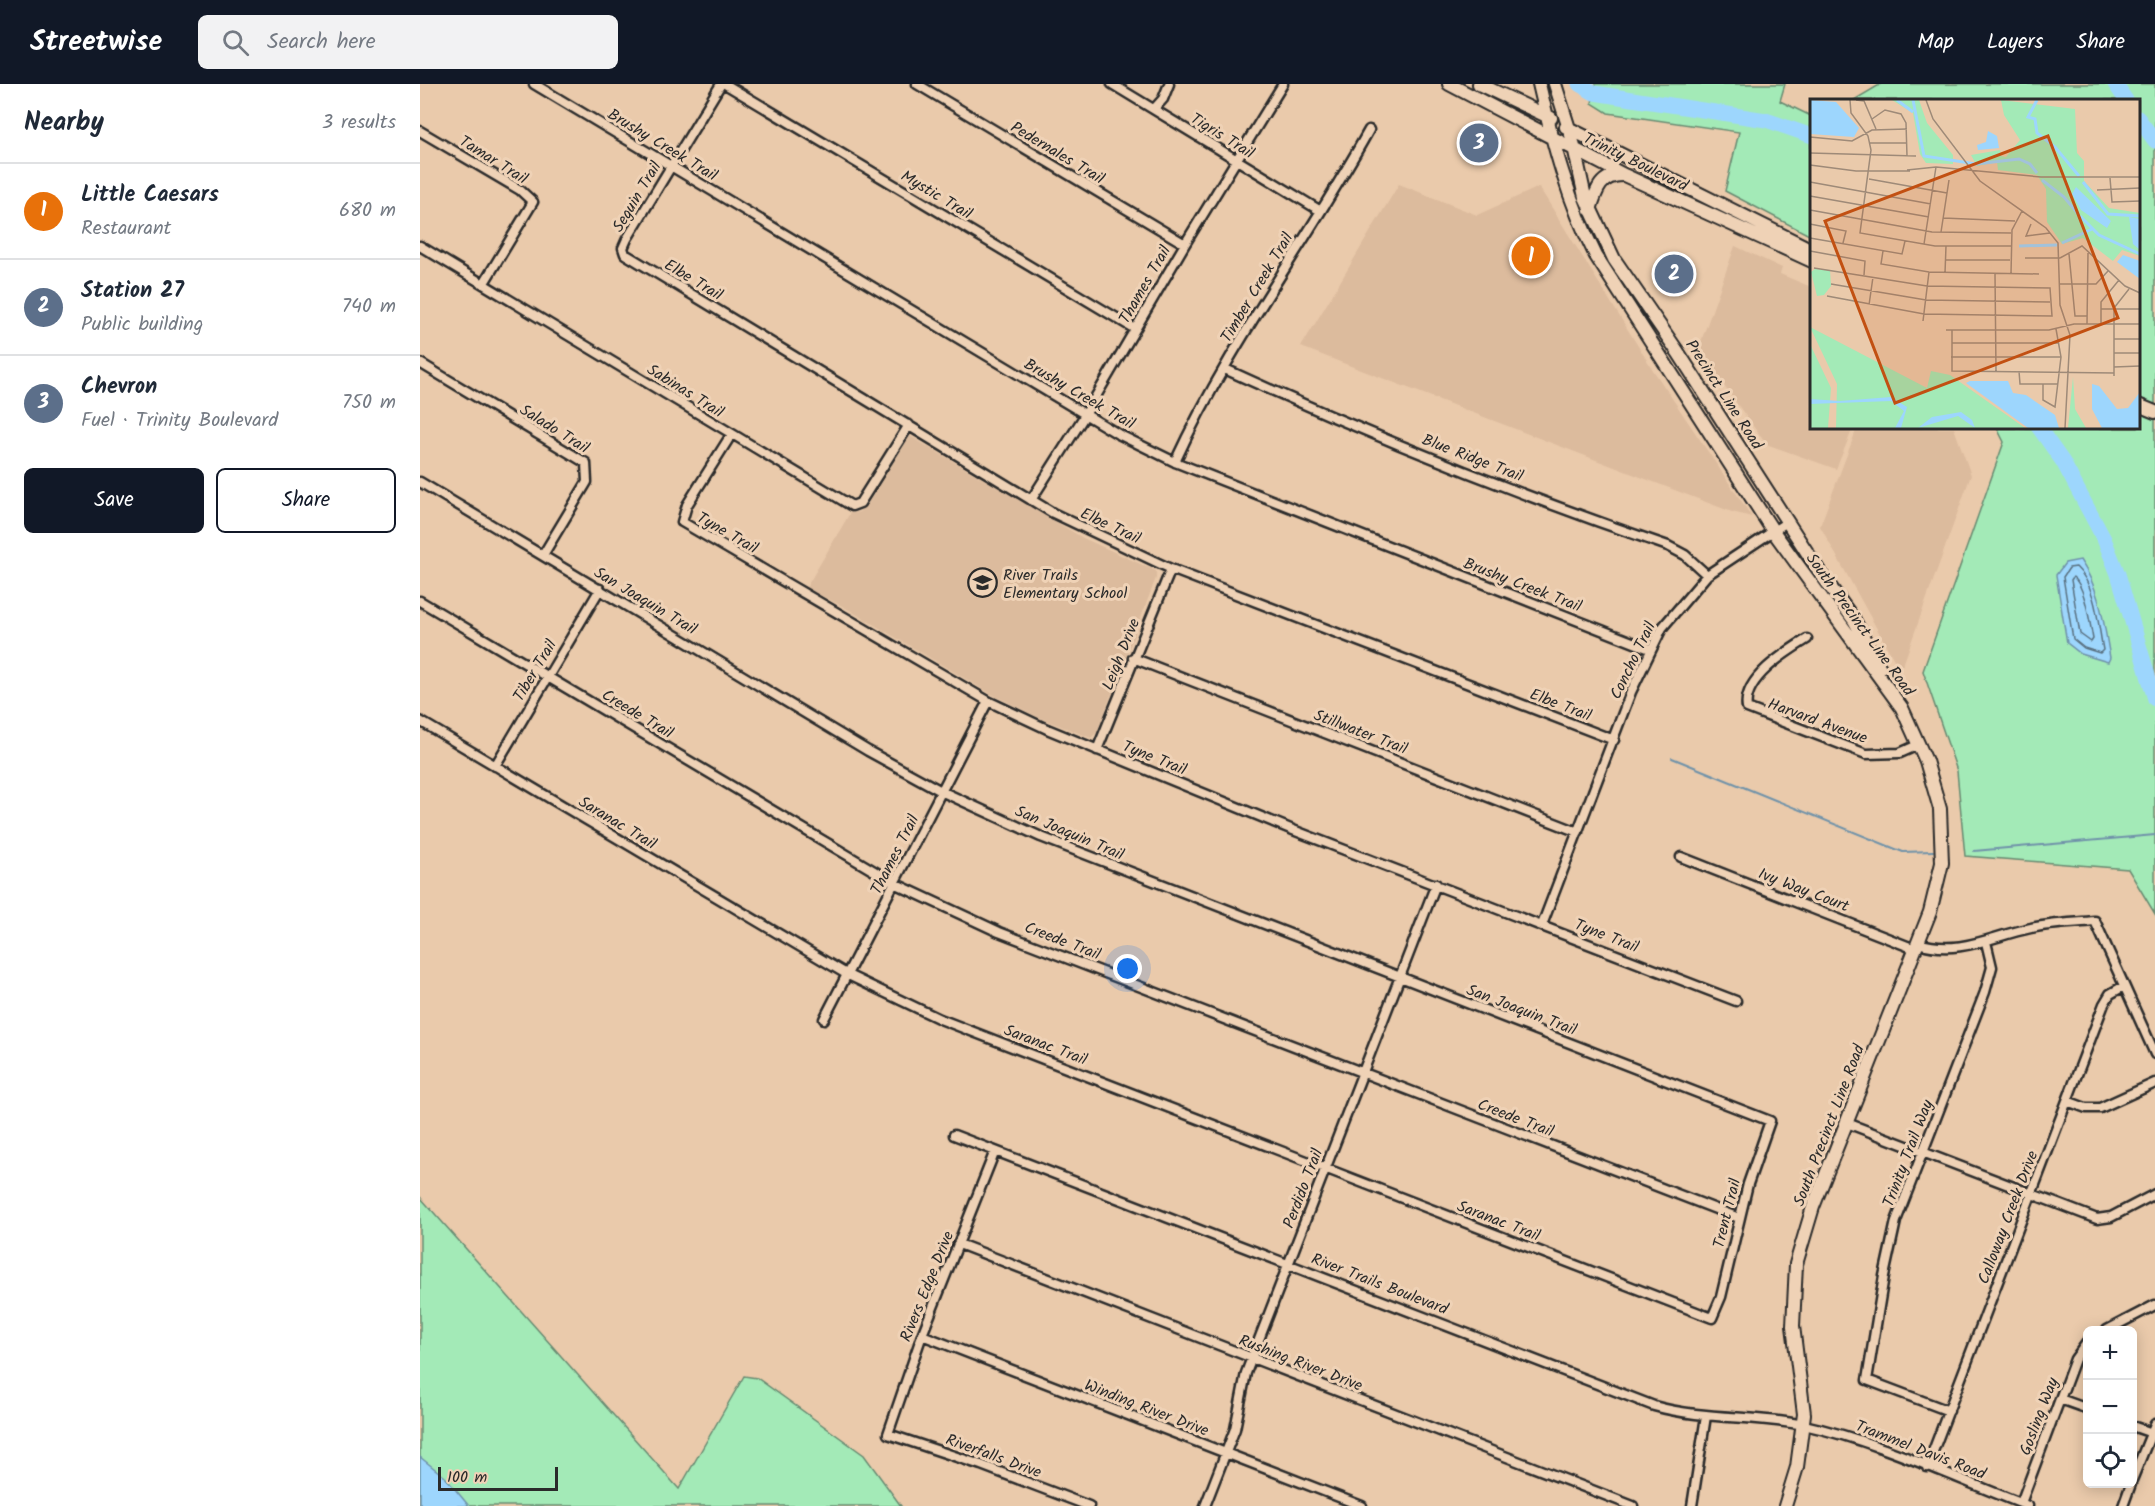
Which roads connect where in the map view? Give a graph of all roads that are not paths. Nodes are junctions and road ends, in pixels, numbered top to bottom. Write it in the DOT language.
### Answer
graph roads {
  1 [pos="534,84"];
  2 [pos="723,84"];
  3 [pos="917,84"];
  4 [pos="1112,84"];
  5 [pos="1169,84"];
  6 [pos="1283,84"];
  7 [pos="1449,84"];
  8 [pos="1479,84"];
  9 [pos="1539,84"];
  10 [pos="1555,84"];
  11 [pos="1154,109"];
  12 [pos="1547,116"];
  13 [pos="1568,128"];
  14 [pos="1369,130"];
  15 [pos="420,131"];
  16 [pos="1553,138"];
  17 [pos="1575,151"];
  18 [pos="1238,161"];
  19 [pos="671,166"];
  20 [pos="1624,175"];
  21 [pos="1319,210"];
  22 [pos="1590,210"];
  23 [pos="1185,244"];
  24 [pos="420,246"];
  25 [pos="1810,249"];
  26 [pos="633,260"];
  27 [pos="1810,260"];
  28 [pos="484,283"];
  29 [pos="1654,316"];
  30 [pos="1638,323"];
  31 [pos="1136,329"];
  32 [pos="1654,348"];
  33 [pos="420,363"];
  34 [pos="1225,369"];
  35 [pos="2140,405"];
  36 [pos="2155,411"];
  37 [pos="1085,415"];
  38 [pos="909,425"];
  39 [pos="731,435"];
  40 [pos="1735,439"];
  41 [pos="1175,462"];
  42 [pos="420,482"];
  43 [pos="1031,500"];
  44 [pos="1787,522"];
  45 [pos="1773,531"];
  46 [pos="543,555"];
  47 [pos="1171,569"];
  48 [pos="1707,575"];
  49 [pos="600,589"];
  50 [pos="420,601"];
  51 [pos="1807,639"];
  52 [pos="1650,649"];
  53 [pos="1133,658"];
  54 [pos="548,676"];
  55 [pos="988,701"];
  56 [pos="1902,708"];
  57 [pos="420,721"];
  58 [pos="1614,740"];
  59 [pos="1918,745"];
  60 [pos="1097,750"];
  61 [pos="495,766"];
  62 [pos="943,792"];
  63 [pos="1578,832"];
  64 [pos="1681,857"];
  65 [pos="896,884"];
  66 [pos="1436,884"];
  67 [pos="1542,925"];
  68 [pos="1986,942"];
  69 [pos="1917,946"];
  70 [pos="848,975"];
  71 [pos="1399,977"];
  72 [pos="2124,986"];
  73 [pos="1736,1001"];
  74 [pos="824,1020"];
  75 [pos="2155,1054"];
  76 [pos="1362,1074"];
  77 [pos="2155,1083"];
  78 [pos="2067,1101"];
  79 [pos="1754,1114"];
  80 [pos="1847,1123"];
  81 [pos="954,1135"];
  82 [pos="995,1151"];
  83 [pos="1922,1152"];
  84 [pos="1326,1169"];
  85 [pos="2031,1194"];
  86 [pos="2155,1194"];
  87 [pos="1739,1218"];
  88 [pos="960,1244"];
  89 [pos="1289,1264"];
  90 [pos="2155,1305"];
  91 [pos="1701,1314"];
  92 [pos="2115,1326"];
  93 [pos="922,1335"];
  94 [pos="2083,1346"];
  95 [pos="1251,1359"];
  96 [pos="2060,1399"];
  97 [pos="2083,1407"];
  98 [pos="1948,1411"];
  99 [pos="1706,1416"];
  100 [pos="2155,1424"];
  101 [pos="1803,1425"];
  102 [pos="2137,1428"];
  103 [pos="888,1434"];
  104 [pos="2153,1434"];
  105 [pos="1226,1454"];
  106 [pos="1927,1467"];
  107 [pos="2137,1471"];
  108 [pos="2130,1488"];
  109 [pos="2024,1505"];
  110 [pos="1089,1506"];
  111 [pos="1205,1506"];
  112 [pos="1362,1506"];
  113 [pos="1633,1506"];
  114 [pos="1692,1506"];
  115 [pos="1785,1506"];
  116 [pos="2123,1506"];
  1 -- 19 [label="street, Brushy Creek Trail"];
  2 -- 19 [label="street, Seguin Trail"];
  2 -- 31 [label="street, Mystic Trail"];
  3 -- 23 [label="street, Pedernales Trail"];
  4 -- 11 [label="street, Tigris Trail"];
  5 -- 11 [label="street"];
  6 -- 18 [label="street, Thames Trail"];
  7 -- 16 [label="main road, Trinity Boulevard"];
  8 -- 12 [label="main road, Trinity Boulevard"];
  9 -- 12 [label="main road"];
  10 -- 13 [label="main road, Precinct Line Road"];
  11 -- 18 [label="street, Tigris Trail"];
  12 -- 13 [label="main road, Trinity Boulevard"];
  12 -- 16 [label="main road, South Precinct Line Road"];
  13 -- 17 [label="main road, Precinct Line Road"];
  13 -- 25 [label="main road, Trinity Boulevard"];
  14 -- 21 [label="street, Timber Creek Trail"];
  15 -- 28 [label="street, Tamar Trail"];
  16 -- 17 [label="main road, Trinity Boulevard"];
  16 -- 30 [label="main road, South Precinct Line Road"];
  17 -- 20 [label="main road, Trinity Boulevard"];
  17 -- 22 [label="main road, Precinct Line Road"];
  18 -- 21 [label="street, Tigris Trail"];
  18 -- 23 [label="street, Thames Trail"];
  19 -- 26 [label="street, Seguin Trail"];
  19 -- 37 [label="street, Brushy Creek Trail"];
  20 -- 22 [label="main road"];
  20 -- 27 [label="main road, Trinity Boulevard"];
  21 -- 34 [label="street, Timber Creek Trail"];
  22 -- 29 [label="main road, Precinct Line Road"];
  23 -- 31 [label="street, Thames Trail"];
  24 -- 28 [label="street, Sabinas Trail"];
  26 -- 38 [label="street, Elbe Trail"];
  28 -- 39 [label="street, Sabinas Trail"];
  29 -- 30 [label="main road"];
  29 -- 40 [label="main road, Precinct Line Road"];
  30 -- 32 [label="main road, South Precinct Line Road"];
  31 -- 37 [label="street, Thames Trail"];
  32 -- 40 [label="main road"];
  32 -- 45 [label="main road, South Precinct Line Road"];
  33 -- 46 [label="street, Salado Trail"];
  34 -- 41 [label="street, Timber Creek Trail"];
  34 -- 48 [label="street, Blue Ridge Trail"];
  35 -- 36 [label="main road"];
  37 -- 41 [label="street, Brushy Creek Trail"];
  37 -- 43 [label="street, Thames Trail"];
  38 -- 39 [label="street, Sabinas Trail"];
  38 -- 43 [label="street, Elbe Trail"];
  39 -- 55 [label="street, Tyne Trail"];
  40 -- 44 [label="main road, Precinct Line Road"];
  41 -- 52 [label="street, Brushy Creek Trail"];
  42 -- 46 [label="street, San Joaquin Trail"];
  43 -- 47 [label="street, Elbe Trail"];
  44 -- 45 [label="street, Concho Trail"];
  44 -- 56 [label="main road, Precinct Line Road"];
  45 -- 48 [label="street, Concho Trail"];
  45 -- 56 [label="main road, South Precinct Line Road"];
  46 -- 49 [label="street, San Joaquin Trail"];
  47 -- 53 [label="street, Leigh Drive"];
  47 -- 58 [label="street, Elbe Trail"];
  48 -- 52 [label="street, Concho Trail"];
  49 -- 54 [label="street, Tiber Trail"];
  49 -- 62 [label="street, San Joaquin Trail"];
  50 -- 54 [label="street, Creede Trail"];
  51 -- 59 [label="street, Harvard Avenue"];
  52 -- 58 [label="street, Concho Trail"];
  53 -- 60 [label="street, Leigh Drive"];
  53 -- 63 [label="street, Stillwater Trail"];
  54 -- 61 [label="street, Tiber Trail"];
  54 -- 65 [label="street, Creede Trail"];
  55 -- 60 [label="street, Tyne Trail"];
  55 -- 62 [label="street, Thames Trail"];
  56 -- 59 [label="main road, South Precinct Line Road"];
  57 -- 61 [label="street, Saranac Trail"];
  58 -- 63 [label="street, Concho Trail"];
  59 -- 69 [label="main road, South Precinct Line Road"];
  60 -- 66 [label="street, Tyne Trail"];
  61 -- 70 [label="street, Saranac Trail"];
  62 -- 65 [label="street, Thames Trail"];
  62 -- 71 [label="street, San Joaquin Trail"];
  63 -- 67 [label="street, Concho Trail"];
  64 -- 69 [label="street, Ivy Way Court"];
  65 -- 70 [label="street, Thames Trail"];
  65 -- 76 [label="street, Creede Trail"];
  66 -- 67 [label="street, Tyne Trail"];
  66 -- 71 [label="street, Perdido Trail"];
  67 -- 73 [label="street, Tyne Trail"];
  68 -- 69 [label="street, Ivy Way Court"];
  68 -- 72 [label="street, Ivy Way Court"];
  68 -- 83 [label="street, Trinity Trail Way"];
  69 -- 80 [label="main road, South Precinct Line Road"];
  70 -- 74 [label="street, Thames Trail"];
  70 -- 84 [label="street, Saranac Trail"];
  71 -- 76 [label="street, Perdido Trail"];
  71 -- 79 [label="street, San Joaquin Trail"];
  72 -- 75 [label="street"];
  72 -- 78 [label="street, Calloway Creek Drive"];
  76 -- 84 [label="street, Perdido Trail"];
  76 -- 87 [label="street, Creede Trail"];
  77 -- 78 [label="street"];
  78 -- 85 [label="street, Calloway Creek Drive"];
  79 -- 87 [label="street, Trent Trail"];
  80 -- 83 [label="street"];
  80 -- 101 [label="main road, South Precinct Line Road"];
  81 -- 82 [label="street, River Trails Boulevard"];
  82 -- 88 [label="street, Rivers Edge Drive"];
  82 -- 89 [label="street, River Trails Boulevard"];
  83 -- 85 [label="street"];
  83 -- 98 [label="street, Trinity Trail Way"];
  84 -- 89 [label="street, Perdido Trail"];
  84 -- 91 [label="street, Saranac Trail"];
  85 -- 86 [label="street"];
  85 -- 98 [label="street, Calloway Creek Drive"];
  87 -- 91 [label="street, Trent Trail"];
  88 -- 93 [label="street, Rivers Edge Drive"];
  88 -- 95 [label="street, Rushing River Drive"];
  89 -- 95 [label="street, Perdido Trail"];
  89 -- 99 [label="street, River Trails Boulevard"];
  90 -- 92 [label="street"];
  93 -- 103 [label="street, Rivers Edge Drive"];
  93 -- 105 [label="street, Winding River Drive"];
  94 -- 96 [label="street, Gosling Way"];
  95 -- 105 [label="street, Perdido Trail"];
  95 -- 113 [label="street, Rushing River Drive"];
  96 -- 97 [label="street"];
  96 -- 109 [label="street, Gosling Way"];
  98 -- 106 [label="street, Calloway Creek Drive"];
  99 -- 101 [label="street, River Trails Boulevard"];
  99 -- 114 [label="street"];
  100 -- 104 [label="street"];
  101 -- 106 [label="street, Trammel Davis Road"];
  101 -- 115 [label="main road, South Precinct Line Road"];
  102 -- 104 [label="street"];
  103 -- 110 [label="street, Riverfalls Drive"];
  104 -- 107 [label="street"];
  105 -- 111 [label="street, Perdido Trail"];
  105 -- 112 [label="street, Winding River Drive"];
  106 -- 109 [label="street, Trammel Davis Road"];
  108 -- 116 [label="street"];
}
